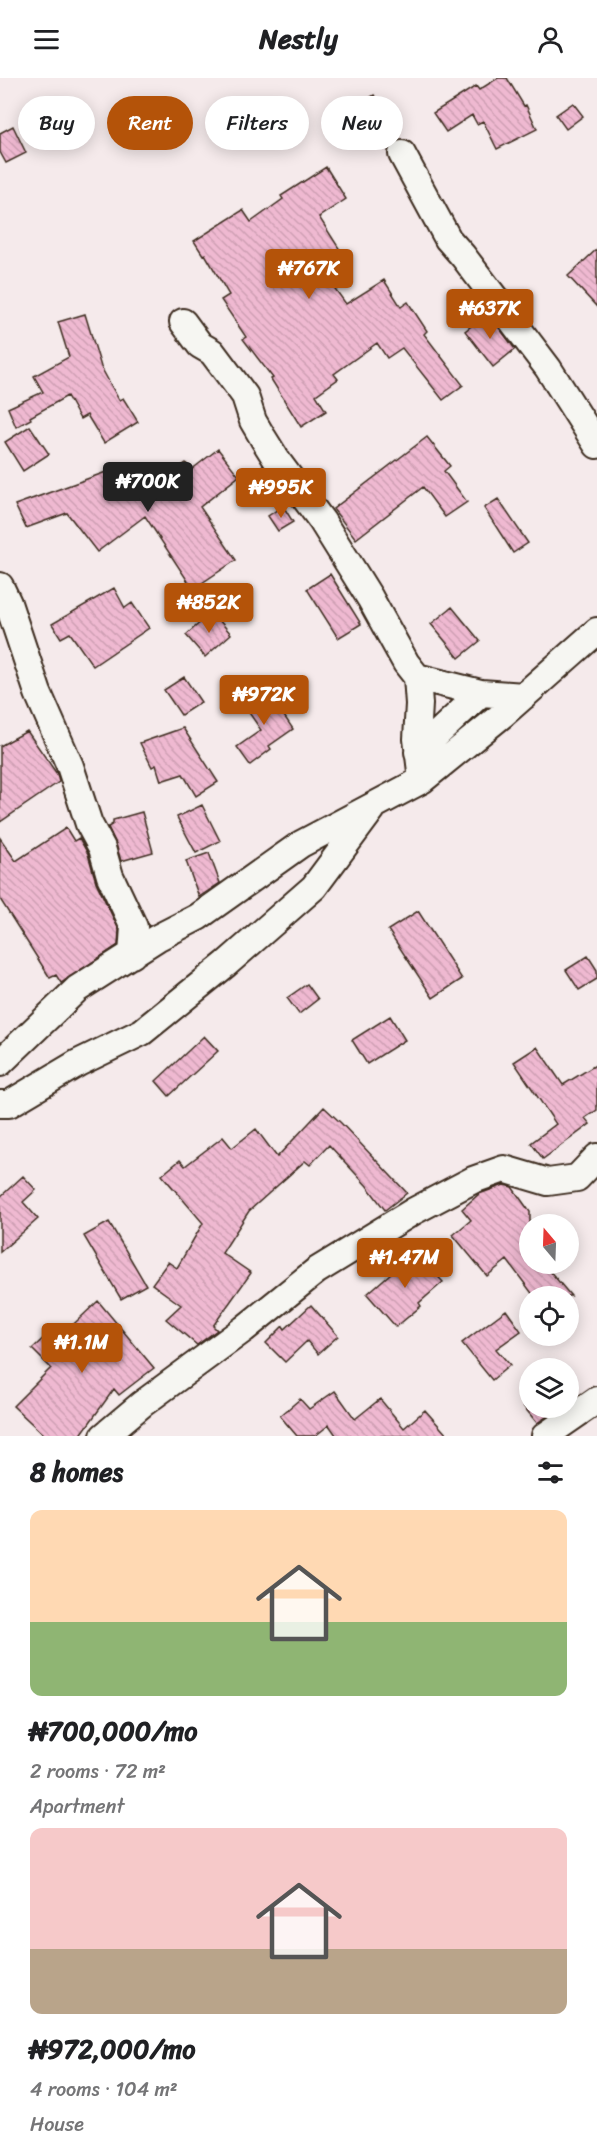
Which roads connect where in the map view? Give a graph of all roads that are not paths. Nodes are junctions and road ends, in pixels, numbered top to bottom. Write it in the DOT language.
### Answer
graph roads {
  1 [pos="402,154"];
  2 [pos="183,322"];
  3 [pos="597,445"];
  4 [pos="0,586"];
  5 [pos="597,631"];
  6 [pos="417,677"];
  7 [pos="481,693"];
  8 [pos="524,696"];
  9 [pos="418,752"];
  10 [pos="422,780"];
  11 [pos="375,804"];
  12 [pos="134,927"];
  13 [pos="157,938"];
  14 [pos="132,955"];
  15 [pos="0,1062"];
  16 [pos="0,1104"];
  17 [pos="597,1157"];
  18 [pos="597,1400"];
  19 [pos="104,1436"];
  20 [pos="545,1436"];
  1 -- 3 [label="street"];
  2 -- 6 [label="street"];
  4 -- 12 [label="street"];
  5 -- 8 [label="street"];
  6 -- 7 [label="street"];
  6 -- 9 [label="street"];
  7 -- 8 [label="street"];
  7 -- 9 [label="street"];
  8 -- 10 [label="street"];
  9 -- 10 [label="street"];
  10 -- 11 [label="street"];
  11 -- 13 [label="street"];
  11 -- 16 [label="street"];
  12 -- 13 [label="street"];
  12 -- 14 [label="street"];
  13 -- 14 [label="street"];
  14 -- 15 [label="street"];
  17 -- 19 [label="street"];
  18 -- 20 [label="street"];
}
